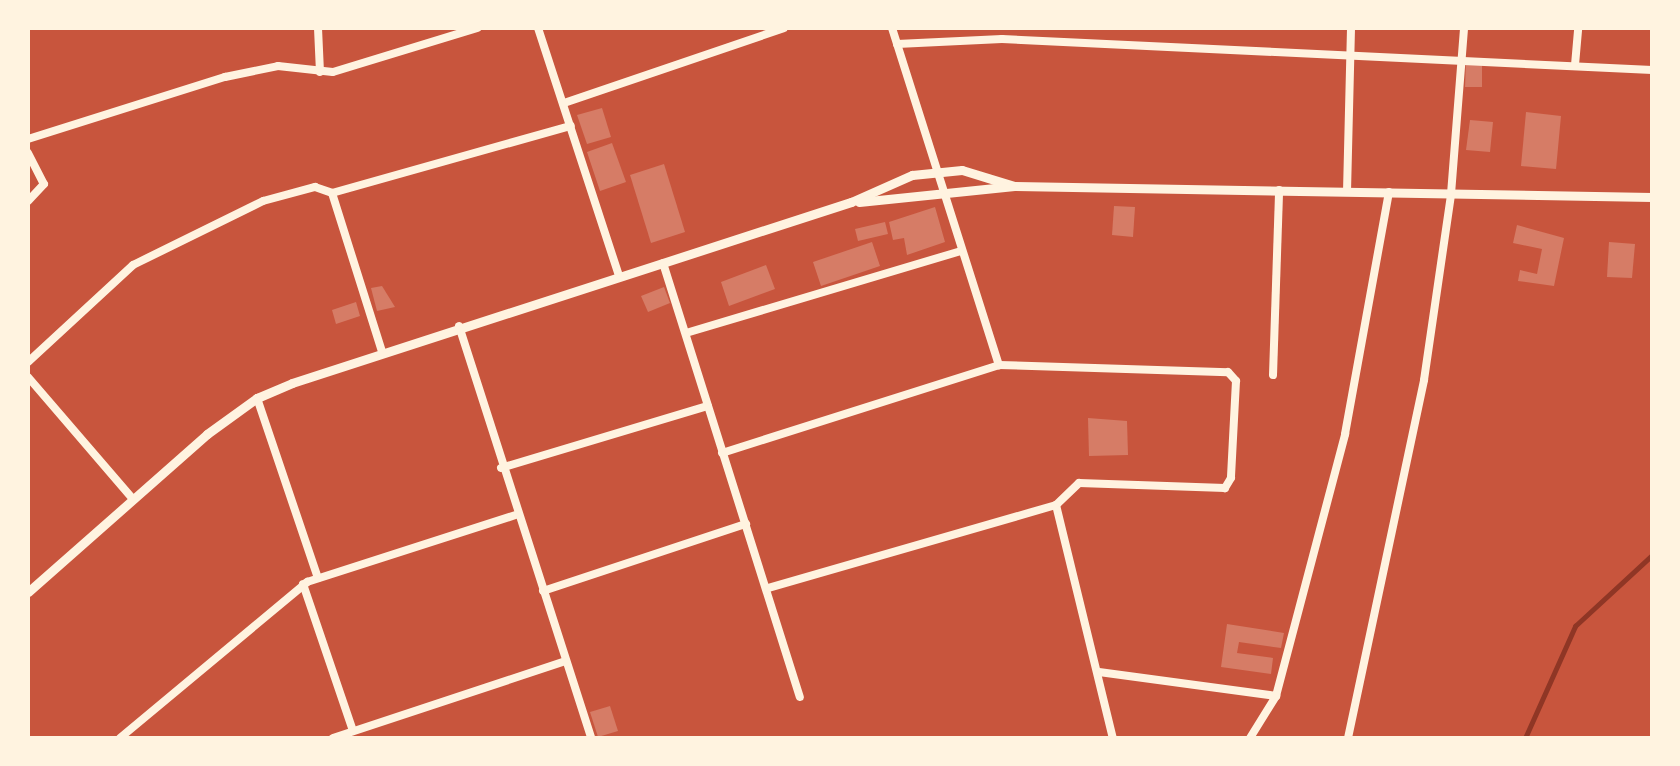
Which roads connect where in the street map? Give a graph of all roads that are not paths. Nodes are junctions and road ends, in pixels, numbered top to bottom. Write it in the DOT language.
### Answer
graph roads {
  1 [pos="318,28"];
  2 [pos="477,28"];
  3 [pos="538,28"];
  4 [pos="784,28"];
  5 [pos="892,28"];
  6 [pos="1350,28"];
  7 [pos="1464,28"];
  8 [pos="1578,28"];
  9 [pos="896,44"];
  10 [pos="1349,52"];
  11 [pos="1462,58"];
  12 [pos="1575,65"];
  13 [pos="1652,70"];
  14 [pos="320,72"];
  15 [pos="564,103"];
  16 [pos="571,126"];
  17 [pos="28,139"];
  18 [pos="28,153"];
  19 [pos="936,170"];
  20 [pos="1014,186"];
  21 [pos="1279,190"];
  22 [pos="1347,192"];
  23 [pos="1389,192"];
  24 [pos="332,193"];
  25 [pos="944,194"];
  26 [pos="1451,194"];
  27 [pos="1652,197"];
  28 [pos="28,201"];
  29 [pos="851,202"];
  30 [pos="961,251"];
  31 [pos="663,263"];
  32 [pos="619,276"];
  33 [pos="459,326"];
  34 [pos="686,333"];
  35 [pos="382,352"];
  36 [pos="28,362"];
  37 [pos="999,365"];
  38 [pos="1273,375"];
  39 [pos="28,377"];
  40 [pos="257,398"];
  41 [pos="708,406"];
  42 [pos="722,454"];
  43 [pos="501,468"];
  44 [pos="132,498"];
  45 [pos="1056,505"];
  46 [pos="516,515"];
  47 [pos="746,524"];
  48 [pos="318,578"];
  49 [pos="303,584"];
  50 [pos="768,588"];
  51 [pos="542,591"];
  52 [pos="28,592"];
  53 [pos="566,661"];
  54 [pos="1099,672"];
  55 [pos="1276,696"];
  56 [pos="800,697"];
  57 [pos="354,731"];
  58 [pos="120,738"];
  59 [pos="333,738"];
  60 [pos="591,738"];
  61 [pos="1113,738"];
  62 [pos="1250,738"];
  63 [pos="1348,738"];
  1 -- 14 [label="street"];
  2 -- 14 [label="street"];
  3 -- 15 [label="street"];
  4 -- 15 [label="street"];
  5 -- 9 [label="street"];
  6 -- 10 [label="street"];
  7 -- 11 [label="street"];
  8 -- 12 [label="street"];
  9 -- 10 [label="street"];
  9 -- 19 [label="street"];
  10 -- 11 [label="street"];
  10 -- 22 [label="street"];
  11 -- 12 [label="street"];
  11 -- 26 [label="street"];
  12 -- 13 [label="street"];
  14 -- 17 [label="street"];
  15 -- 16 [label="street"];
  16 -- 24 [label="street"];
  16 -- 32 [label="street"];
  18 -- 28 [label="street"];
  19 -- 20 [label="street"];
  19 -- 25 [label="street"];
  19 -- 29 [label="street"];
  20 -- 21 [label="street"];
  20 -- 25 [label="street"];
  21 -- 22 [label="street"];
  21 -- 38 [label="street"];
  22 -- 23 [label="street"];
  23 -- 26 [label="street"];
  23 -- 55 [label="street"];
  24 -- 35 [label="street"];
  24 -- 36 [label="street"];
  25 -- 29 [label="street"];
  25 -- 30 [label="street"];
  26 -- 27 [label="street"];
  26 -- 63 [label="street"];
  29 -- 31 [label="street"];
  30 -- 34 [label="street"];
  30 -- 37 [label="street"];
  31 -- 32 [label="street"];
  31 -- 34 [label="street"];
  32 -- 33 [label="street"];
  33 -- 35 [label="street"];
  33 -- 43 [label="street"];
  34 -- 41 [label="street"];
  35 -- 40 [label="street"];
  37 -- 42 [label="street"];
  37 -- 45 [label="street"];
  39 -- 44 [label="street"];
  40 -- 44 [label="street"];
  40 -- 48 [label="street"];
  41 -- 42 [label="street"];
  41 -- 43 [label="street"];
  42 -- 47 [label="street"];
  43 -- 46 [label="street"];
  44 -- 52 [label="street"];
  45 -- 50 [label="street"];
  45 -- 54 [label="street"];
  46 -- 48 [label="street"];
  46 -- 51 [label="street"];
  47 -- 50 [label="street"];
  47 -- 51 [label="street"];
  48 -- 49 [label="street"];
  49 -- 57 [label="street"];
  49 -- 58 [label="street"];
  50 -- 56 [label="street"];
  51 -- 53 [label="street"];
  53 -- 57 [label="street"];
  53 -- 60 [label="street"];
  54 -- 55 [label="street"];
  54 -- 61 [label="street"];
  55 -- 62 [label="street"];
  57 -- 59 [label="street"];
}
